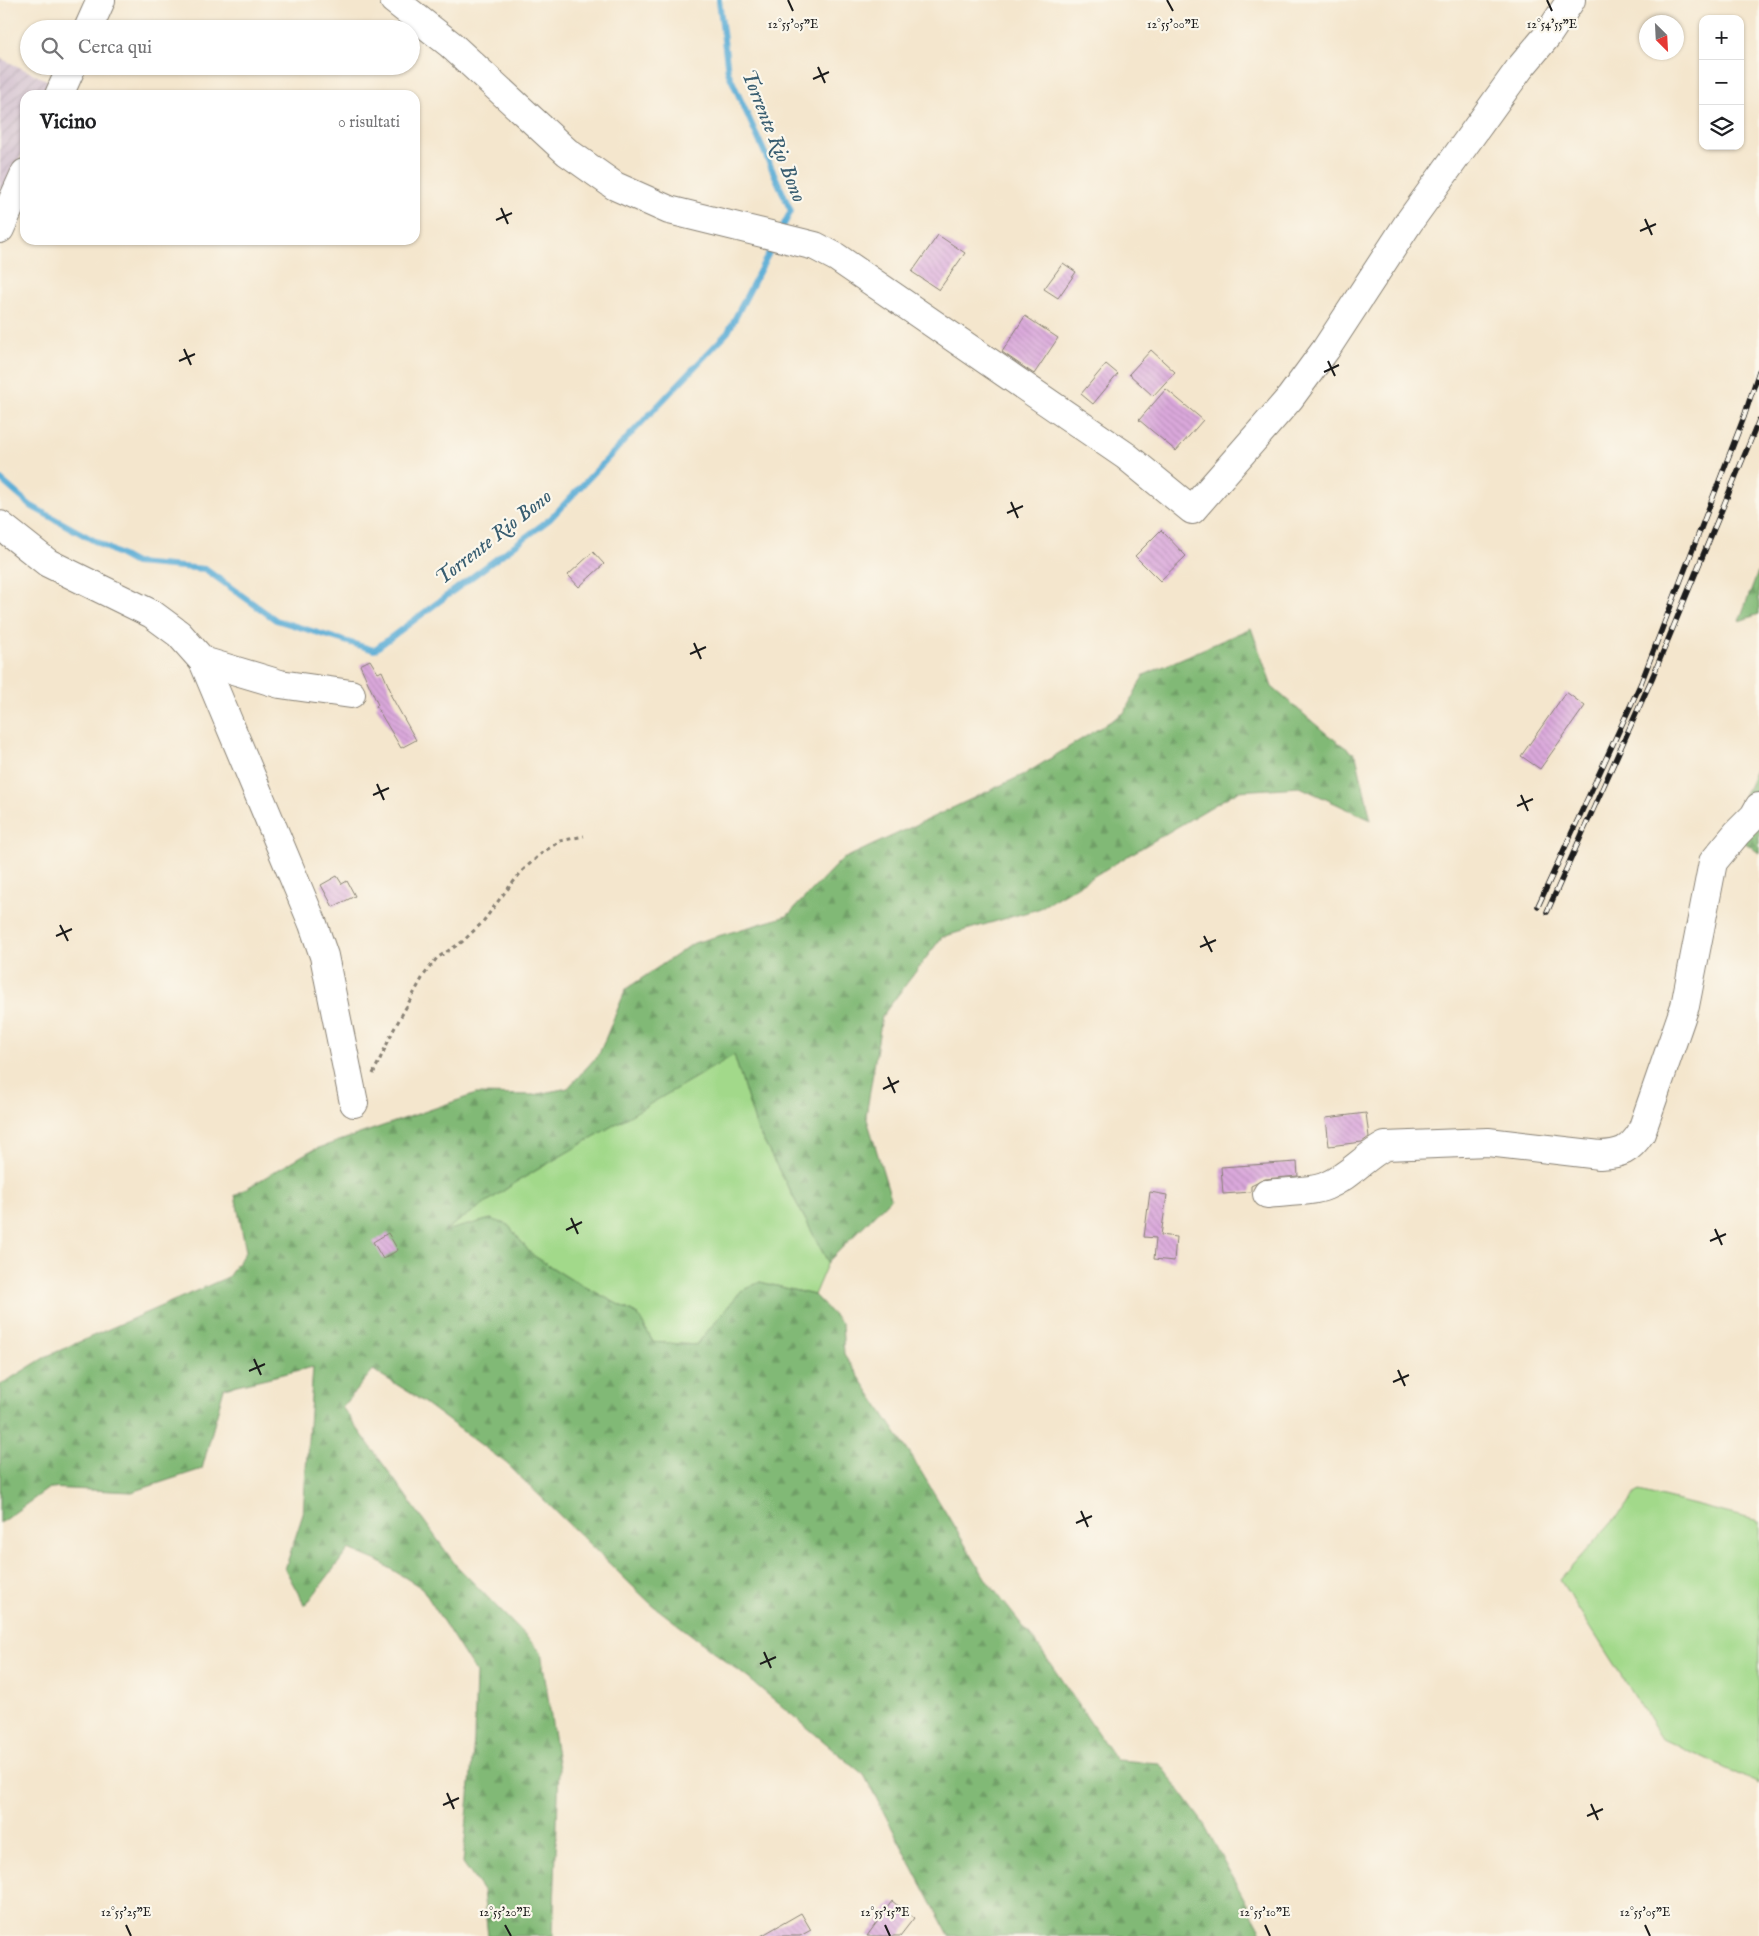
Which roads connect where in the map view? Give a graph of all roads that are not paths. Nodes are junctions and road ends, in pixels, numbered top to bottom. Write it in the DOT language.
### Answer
graph roads {
  1 [pos="101,0"];
  2 [pos="394,0"];
  3 [pos="1571,0"];
  4 [pos="92,20"];
  5 [pos="419,20"];
  6 [pos="420,20"];
  7 [pos="68,75"];
  8 [pos="61,90"];
  9 [pos="20,184"];
  10 [pos="0,229"];
  11 [pos="0,525"];
  12 [pos="203,661"];
  13 [pos="351,694"];
  14 [pos="1759,807"];
  15 [pos="354,1103"];
  16 [pos="1268,1194"];
  1 -- 4 [label="street"];
  2 -- 5 [label="street"];
  3 -- 6 [label="street"];
  7 -- 8 [label="street"];
  9 -- 10 [label="street"];
  11 -- 12 [label="street"];
  12 -- 13 [label="street"];
  12 -- 15 [label="street"];
  14 -- 16 [label="street"];
}
